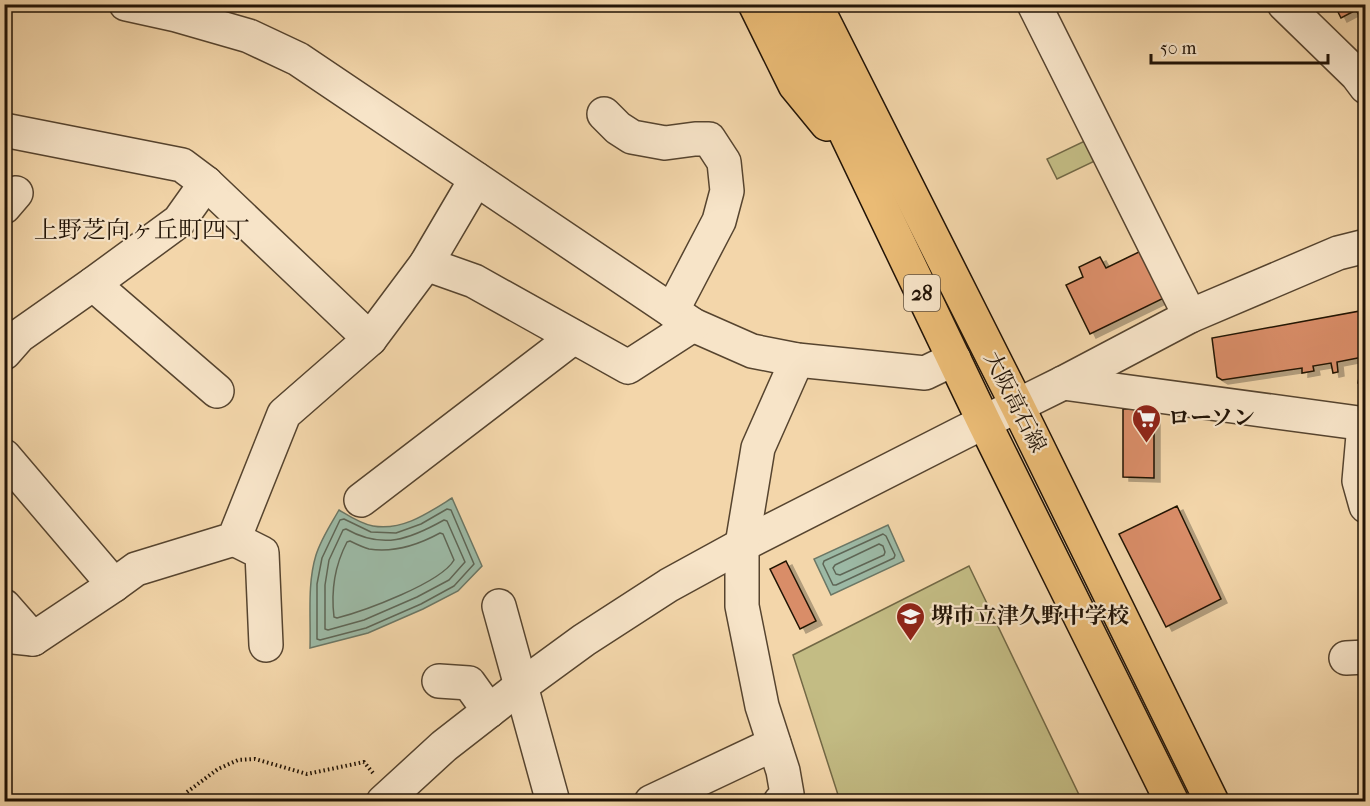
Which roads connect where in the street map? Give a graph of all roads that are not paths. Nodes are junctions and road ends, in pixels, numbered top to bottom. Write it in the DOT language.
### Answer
graph roads {
  1 [pos="126,4"];
  2 [pos="755,4"];
  3 [pos="784,4"];
  4 [pos="815,4"];
  5 [pos="839,4"];
  6 [pos="1034,4"];
  7 [pos="1284,4"];
  8 [pos="177,10"];
  9 [pos="1365,87"];
  10 [pos="604,114"];
  11 [pos="4,130"];
  12 [pos="891,153"];
  13 [pos="861,165"];
  14 [pos="476,179"];
  15 [pos="206,183"];
  16 [pos="1365,246"];
  17 [pos="426,264"];
  18 [pos="93,284"];
  19 [pos="1190,316"];
  20 [pos="682,318"];
  21 [pos="9,337"];
  22 [pos="574,337"];
  23 [pos="370,339"];
  24 [pos="954,359"];
  25 [pos="797,360"];
  26 [pos="1063,383"];
  27 [pos="217,391"];
  28 [pos="1017,405"];
  29 [pos="984,422"];
  30 [pos="1365,424"];
  31 [pos="4,456"];
  32 [pos="361,500"];
  33 [pos="1365,506"];
  34 [pos="234,539"];
  35 [pos="742,546"];
  36 [pos="114,585"];
  37 [pos="4,606"];
  38 [pos="499,606"];
  39 [pos="19,638"];
  40 [pos="266,645"];
  41 [pos="439,681"];
  42 [pos="521,686"];
  43 [pos="489,711"];
  44 [pos="774,744"];
  45 [pos="387,798"];
  46 [pos="553,801"];
  47 [pos="651,801"];
  48 [pos="780,801"];
  49 [pos="1172,801"];
  50 [pos="1212,801"];
  1 -- 8 [label="street"];
  2 -- 13 [label="main road"];
  3 -- 13 [label="main road, 大阪高石線 / 28"];
  4 -- 12 [label="main road, 大阪高石線 / 28"];
  5 -- 12 [label="main road"];
  6 -- 19 [label="street"];
  7 -- 9 [label="street"];
  8 -- 14 [label="street"];
  10 -- 20 [label="street"];
  11 -- 15 [label="street"];
  12 -- 28 [label="main road, 大阪高石線 / 28"];
  13 -- 24 [label="main road, 大阪高石線 / 28"];
  14 -- 17 [label="street"];
  14 -- 20 [label="street"];
  15 -- 18 [label="street"];
  15 -- 23 [label="street"];
  16 -- 19 [label="street"];
  17 -- 22 [label="street"];
  17 -- 23 [label="street"];
  18 -- 21 [label="street"];
  18 -- 27 [label="street"];
  19 -- 26 [label="street"];
  20 -- 22 [label="street"];
  20 -- 25 [label="street"];
  22 -- 32 [label="street"];
  23 -- 34 [label="street"];
  24 -- 25 [label="street"];
  24 -- 29 [label="main road, 大阪高石線 / 28"];
  25 -- 35 [label="street"];
  26 -- 28 [label="street"];
  26 -- 30 [label="street"];
  28 -- 29 [label="street"];
  28 -- 50 [label="main road, 大阪高石線 / 28"];
  29 -- 35 [label="street"];
  29 -- 49 [label="main road, 大阪高石線 / 28"];
  30 -- 33 [label="street"];
  31 -- 36 [label="street"];
  34 -- 36 [label="street"];
  34 -- 40 [label="street"];
  35 -- 42 [label="street"];
  35 -- 44 [label="street"];
  36 -- 39 [label="street"];
  37 -- 39 [label="street"];
  38 -- 42 [label="street"];
  41 -- 43 [label="street"];
  42 -- 43 [label="street"];
  42 -- 46 [label="street"];
  43 -- 45 [label="street"];
  44 -- 47 [label="street"];
  44 -- 48 [label="street"];
}
